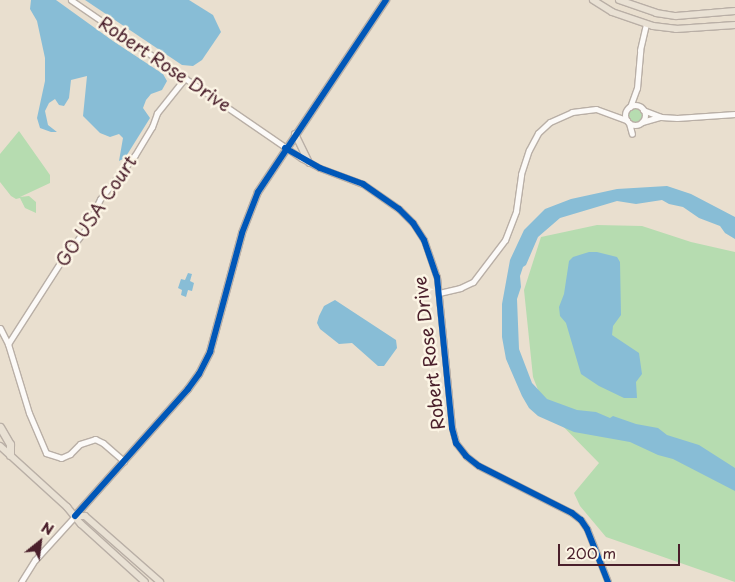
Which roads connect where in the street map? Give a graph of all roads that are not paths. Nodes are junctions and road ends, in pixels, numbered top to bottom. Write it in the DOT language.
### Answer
graph roads {
  1 [pos="71,0"];
  2 [pos="386,0"];
  3 [pos="593,0"];
  4 [pos="619,0"];
  5 [pos="735,11"];
  6 [pos="646,24"];
  7 [pos="735,25"];
  8 [pos="185,78"];
  9 [pos="637,88"];
  10 [pos="629,108"];
  11 [pos="642,109"];
  12 [pos="612,112"];
  13 [pos="735,114"];
  14 [pos="661,117"];
  15 [pos="628,121"];
  16 [pos="641,123"];
  17 [pos="295,134"];
  18 [pos="286,148"];
  19 [pos="309,163"];
  20 [pos="439,293"];
  21 [pos="0,328"];
  22 [pos="8,344"];
  23 [pos="0,427"];
  24 [pos="0,446"];
  25 [pos="10,455"];
  26 [pos="124,461"];
  27 [pos="75,516"];
  28 [pos="21,582"];
  29 [pos="145,582"];
  30 [pos="160,582"];
  31 [pos="608,582"];
  1 -- 8 [label="street, Robert Rose Drive"];
  2 -- 17 [label="main road"];
  3 -- 6 [label="main road"];
  4 -- 5 [label="main road"];
  6 -- 7 [label="main road"];
  6 -- 9 [label="street"];
  8 -- 18 [label="street, Robert Rose Drive"];
  8 -- 22 [label="street, GO USA Court"];
  9 -- 10 [label="street"];
  9 -- 11 [label="street"];
  10 -- 11 [label="street"];
  10 -- 12 [label="street"];
  10 -- 15 [label="street"];
  11 -- 14 [label="street"];
  11 -- 16 [label="street"];
  12 -- 15 [label="street"];
  12 -- 20 [label="street"];
  13 -- 14 [label="street"];
  14 -- 16 [label="street"];
  15 -- 16 [label="street"];
  15 -- 16 [label="street"];
  17 -- 18 [label="main road"];
  17 -- 19 [label="main road"];
  18 -- 19 [label="street, Robert Rose Drive"];
  18 -- 26 [label="main road"];
  19 -- 20 [label="street, Robert Rose Drive"];
  20 -- 31 [label="street, Robert Rose Drive"];
  21 -- 22 [label="street"];
  22 -- 26 [label="street"];
  23 -- 25 [label="highway"];
  24 -- 25 [label="main road"];
  25 -- 27 [label="main road"];
  26 -- 27 [label="main road"];
  27 -- 28 [label="street"];
  27 -- 29 [label="main road"];
  27 -- 30 [label="main road"];
}
